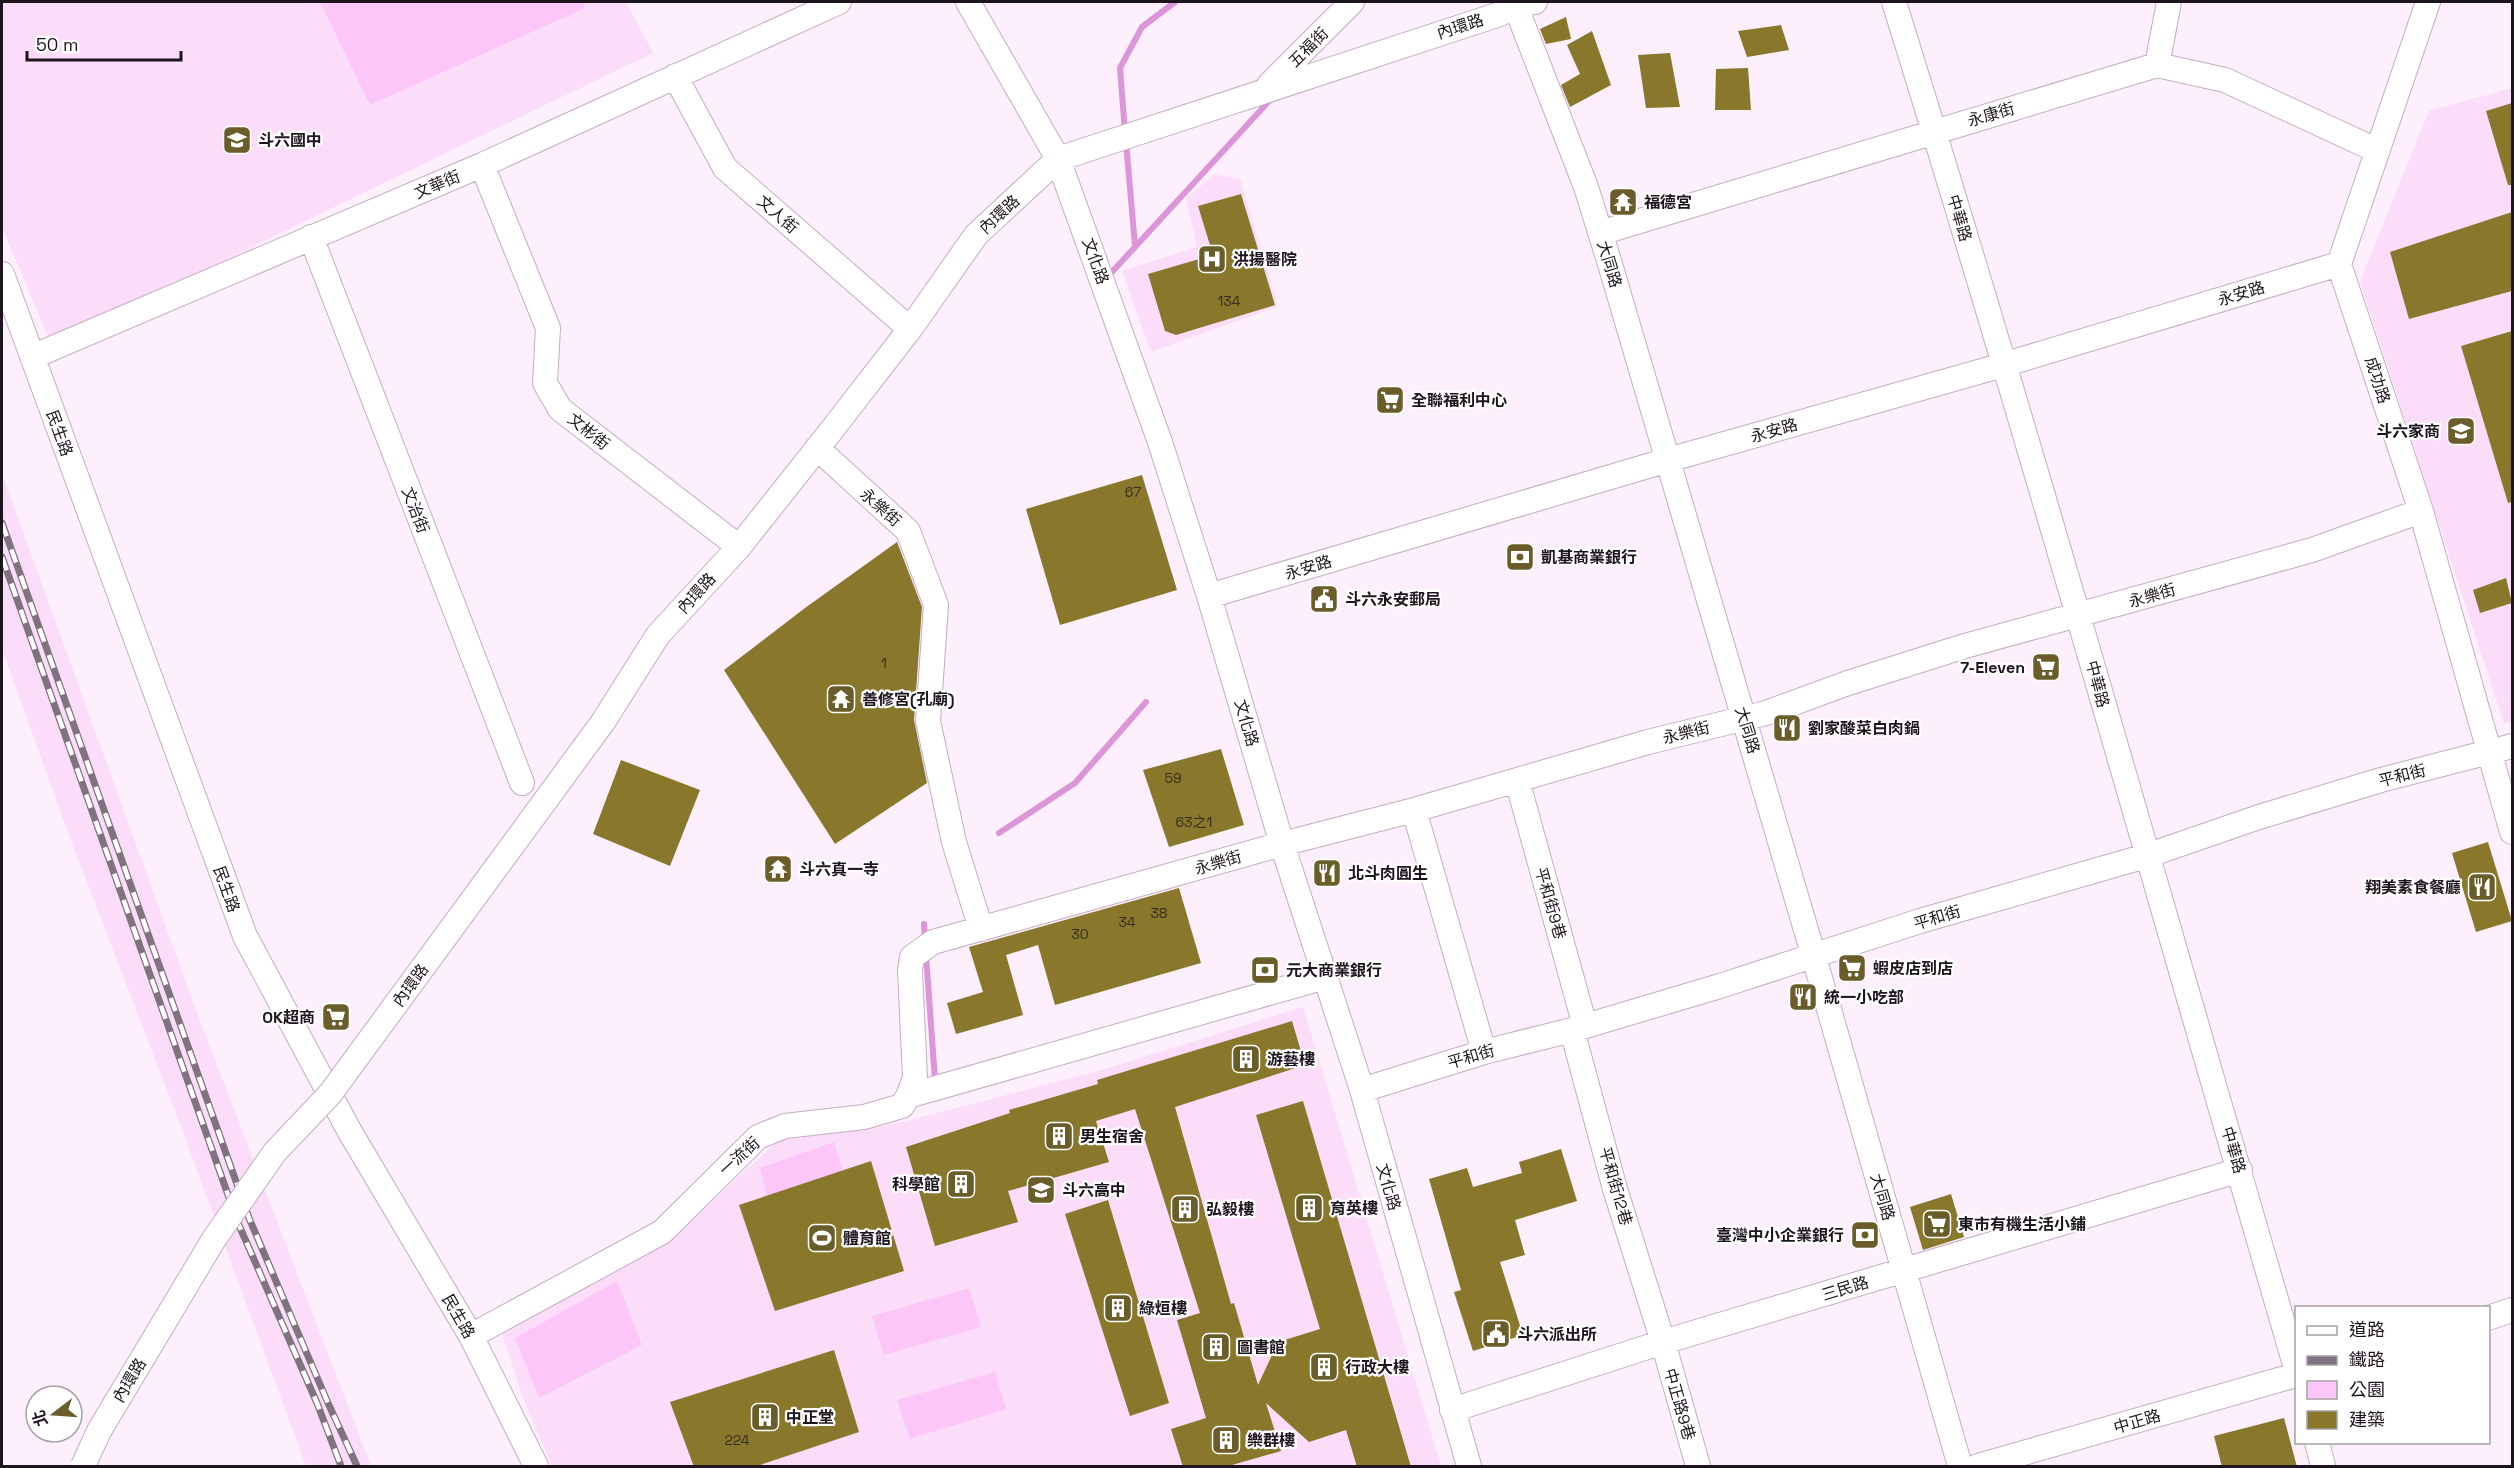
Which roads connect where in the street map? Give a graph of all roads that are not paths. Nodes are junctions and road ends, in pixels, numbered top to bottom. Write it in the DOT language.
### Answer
graph roads {
  1 [pos="839,2"];
  2 [pos="968,2"];
  3 [pos="1352,2"];
  4 [pos="1522,2"];
  5 [pos="1894,2"];
  6 [pos="2169,2"];
  7 [pos="2428,2"];
  8 [pos="2157,65"];
  9 [pos="675,76"];
  10 [pos="1263,91"];
  11 [pos="1934,131"];
  12 [pos="2376,150"];
  13 [pos="1058,159"];
  14 [pos="482,165"];
  15 [pos="1600,233"];
  16 [pos="311,237"];
  17 [pos="2339,264"];
  18 [pos="2,274"];
  19 [pos="910,329"];
  20 [pos="32,357"];
  21 [pos="2003,366"];
  22 [pos="817,448"];
  23 [pos="1668,460"];
  24 [pos="2421,511"];
  25 [pos="738,547"];
  26 [pos="1209,596"];
  27 [pos="2080,615"];
  28 [pos="1744,718"];
  29 [pos="2501,749"];
  30 [pos="1517,780"];
  31 [pos="522,783"];
  32 [pos="1414,810"];
  33 [pos="2512,832"];
  34 [pos="1282,844"];
  35 [pos="2146,856"];
  36 [pos="981,929"];
  37 [pos="1814,957"];
  38 [pos="1325,977"];
  39 [pos="1578,1028"];
  40 [pos="1484,1052"];
  41 [pos="1362,1090"];
  42 [pos="908,1096"];
  43 [pos="2240,1170"];
  44 [pos="1904,1270"];
  45 [pos="2512,1311"];
  46 [pos="2490,1317"];
  47 [pos="471,1336"];
  48 [pos="1663,1342"];
  49 [pos="2295,1364"];
  50 [pos="2295,1375"];
  51 [pos="1452,1410"];
  52 [pos="2317,1444"];
  53 [pos="83,1467"];
  54 [pos="536,1467"];
  55 [pos="1469,1467"];
  56 [pos="1698,1467"];
  57 [pos="1960,1467"];
  58 [pos="1978,1467"];
  59 [pos="2323,1467"];
  1 -- 9 [label="street, 文華街"];
  2 -- 13 [label="street, 文化路"];
  3 -- 10 [label="street, 五福街"];
  4 -- 10 [label="street, 內環路"];
  4 -- 15 [label="street, 大同路"];
  5 -- 11 [label="street, 中華路"];
  6 -- 8 [label="street"];
  7 -- 12 [label="street"];
  8 -- 11 [label="street, 永康街"];
  8 -- 12 [label="street, 永康街"];
  9 -- 14 [label="street, 文華街"];
  9 -- 19 [label="street, 文人街"];
  10 -- 13 [label="street, 內環路"];
  11 -- 15 [label="street, 永康街"];
  11 -- 21 [label="street, 中華路"];
  12 -- 17 [label="street"];
  13 -- 19 [label="street, 內環路"];
  13 -- 26 [label="street, 文化路"];
  14 -- 16 [label="street, 文華街"];
  14 -- 25 [label="street, 文彬街"];
  15 -- 23 [label="street, 大同路"];
  16 -- 20 [label="street, 文華街"];
  16 -- 31 [label="street, 文治街"];
  17 -- 21 [label="street, 永安路"];
  17 -- 24 [label="street, 成功路"];
  18 -- 20 [label="street, 民生路"];
  19 -- 22 [label="street, 內環路"];
  20 -- 47 [label="street, 民生路"];
  21 -- 23 [label="street, 永安路"];
  21 -- 27 [label="street, 中華路"];
  22 -- 25 [label="street, 內環路"];
  22 -- 36 [label="street, 永樂街"];
  23 -- 26 [label="street, 永安路"];
  23 -- 28 [label="street, 大同路"];
  24 -- 27 [label="street, 永樂街"];
  24 -- 29 [label="street, 成功路"];
  25 -- 53 [label="street, 內環路, bridge"];
  26 -- 34 [label="street, 文化路"];
  27 -- 28 [label="street, 永樂街"];
  27 -- 35 [label="street, 中華路"];
  28 -- 30 [label="street, 永樂街"];
  28 -- 37 [label="street, 大同路"];
  29 -- 33 [label="street, 成功路"];
  29 -- 35 [label="street, 平和街"];
  30 -- 32 [label="street, 永樂街"];
  30 -- 39 [label="street, 平和街9巷"];
  32 -- 34 [label="street, 永樂街"];
  32 -- 40 [label="street"];
  34 -- 36 [label="street, 永樂街"];
  34 -- 38 [label="street, 文化路"];
  35 -- 37 [label="street, 平和街"];
  35 -- 43 [label="street, 中華路"];
  36 -- 42 [label="street, 永樂街"];
  37 -- 39 [label="street, 平和街"];
  37 -- 44 [label="street, 大同路"];
  38 -- 41 [label="street, 文化路"];
  38 -- 42 [label="street, 一流街"];
  39 -- 40 [label="street, 平和街"];
  39 -- 48 [label="street, 平和街12巷"];
  40 -- 41 [label="street, 平和街"];
  41 -- 51 [label="street, 文化路"];
  42 -- 47 [label="street, 一流街"];
  43 -- 44 [label="street, 三民路"];
  43 -- 49 [label="street, 中華路"];
  44 -- 48 [label="street, 三民路"];
  44 -- 57 [label="street, 大同路"];
  45 -- 46 [label="street"];
  47 -- 54 [label="street, 民生路"];
  48 -- 51 [label="street, 三民路"];
  48 -- 56 [label="street, 中正路9巷"];
  50 -- 58 [label="street, 中正路"];
  51 -- 55 [label="street, 文化路"];
  52 -- 59 [label="street"];
}
